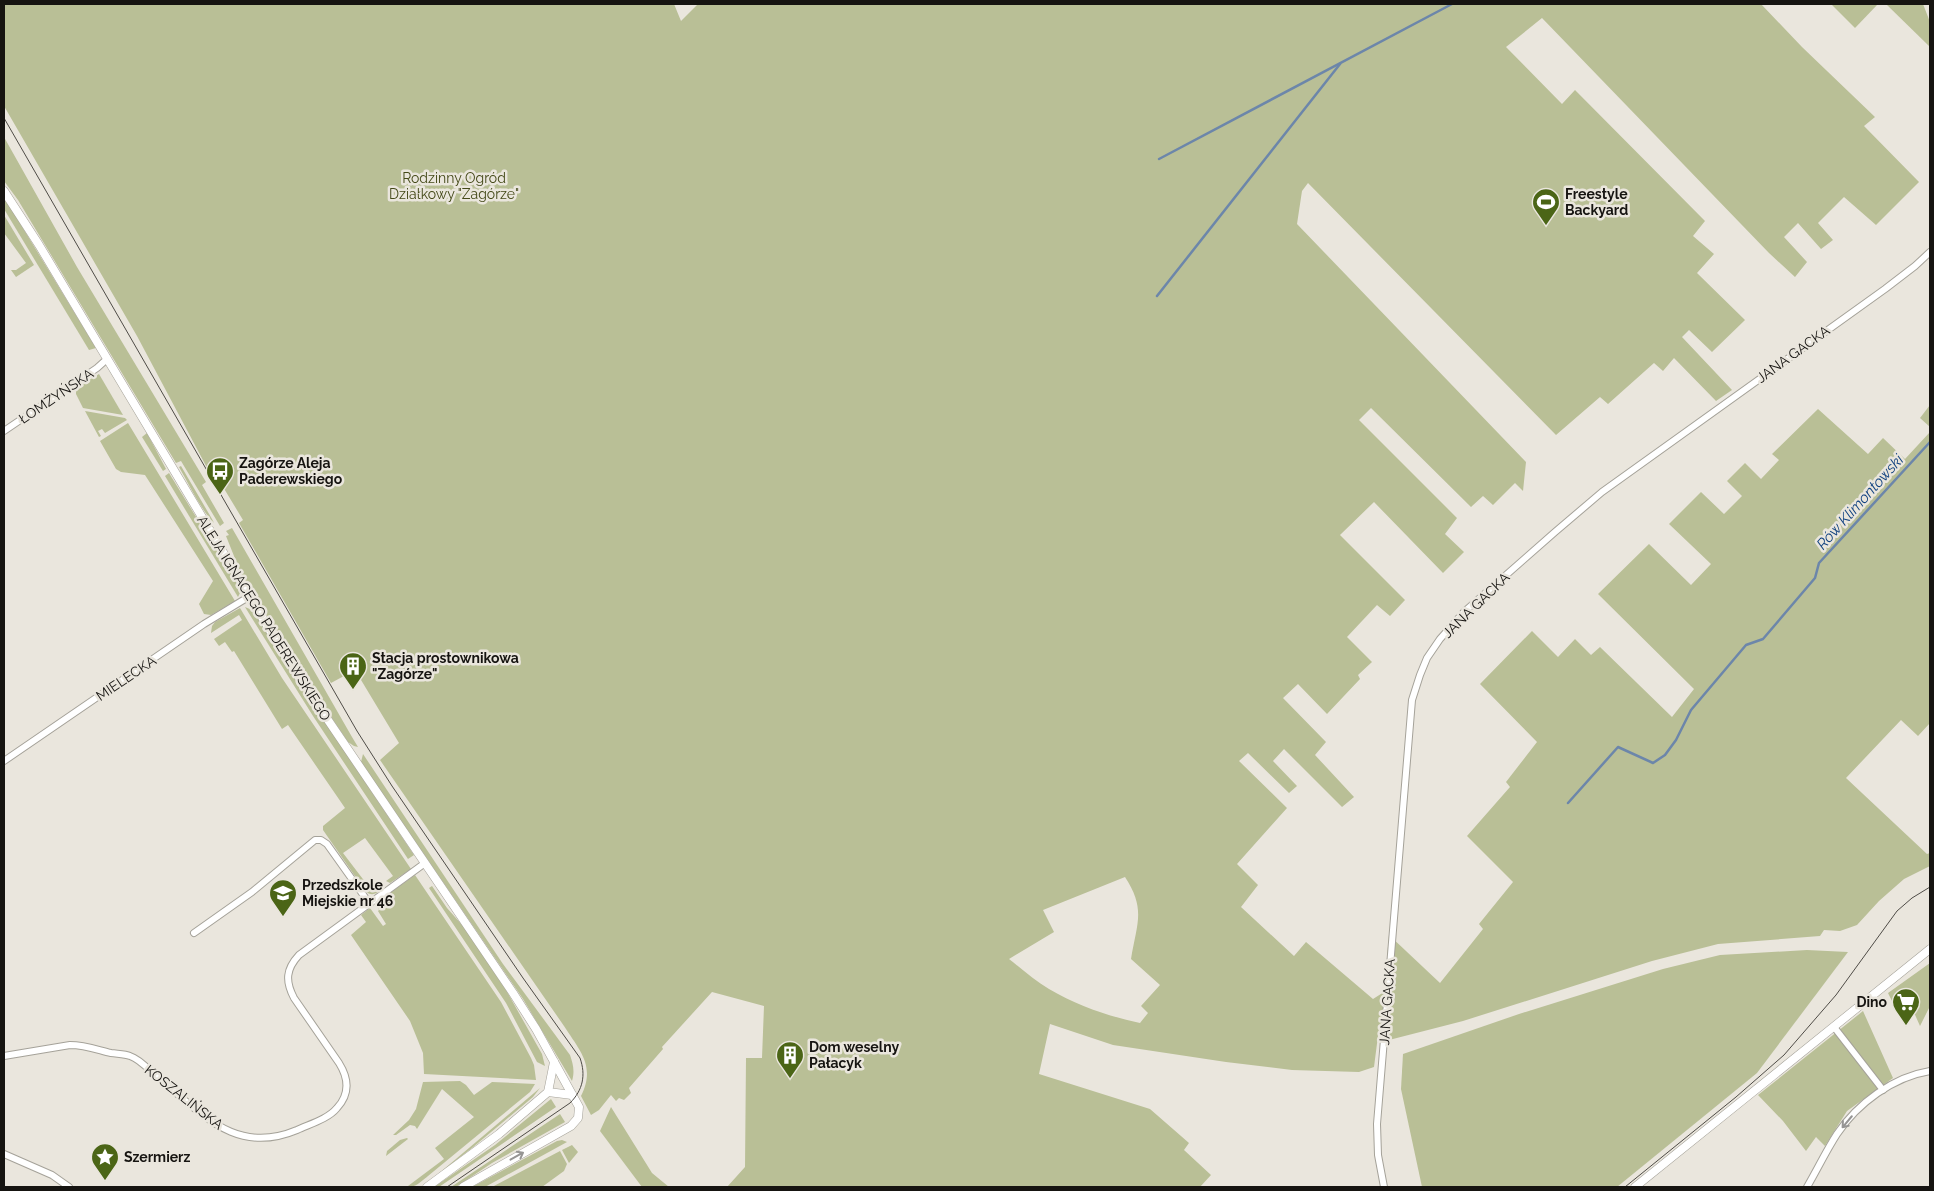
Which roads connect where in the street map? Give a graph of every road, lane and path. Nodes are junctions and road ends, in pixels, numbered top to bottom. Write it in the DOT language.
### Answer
graph roads {
  1 [pos="4,191"];
  2 [pos="1930,252"];
  3 [pos="107,359"];
  4 [pos="4,431"];
  5 [pos="250,596"];
  6 [pos="4,761"];
  7 [pos="425,863"];
  8 [pos="369,903"];
  9 [pos="194,933"];
  10 [pos="1930,949"];
  11 [pos="1834,1028"];
  12 [pos="4,1056"];
  13 [pos="554,1062"];
  14 [pos="1930,1071"];
  15 [pos="1883,1090"];
  16 [pos="548,1092"];
  17 [pos="572,1095"];
  18 [pos="4,1154"];
  19 [pos="69,1187"];
  20 [pos="427,1187"];
  21 [pos="463,1187"];
  22 [pos="1384,1187"];
  23 [pos="1635,1187"];
  24 [pos="1807,1187"];
  1 -- 3 [label="street, ALEJA IGNACEGO PADEREWSKIEGO"];
  2 -- 22 [label="street, JANA GACKA"];
  3 -- 4 [label="street, ŁOMŻYŃSKA"];
  3 -- 5 [label="street, ALEJA IGNACEGO PADEREWSKIEGO"];
  5 -- 6 [label="street, MIELECKA"];
  5 -- 7 [label="street, ALEJA IGNACEGO PADEREWSKIEGO"];
  7 -- 8 [label="street, KOSZALIŃSKA"];
  7 -- 13 [label="street, ALEJA IGNACEGO PADEREWSKIEGO"];
  8 -- 9 [label="street"];
  8 -- 12 [label="street, KOSZALIŃSKA"];
  10 -- 11 [label="street"];
  11 -- 15 [label="street"];
  11 -- 23 [label="street"];
  13 -- 16 [label="street"];
  13 -- 17 [label="street, ALEJA IGNACEGO PADEREWSKIEGO"];
  14 -- 15 [label="street"];
  15 -- 24 [label="street, one-way"];
  16 -- 17 [label="street"];
  16 -- 20 [label="street"];
  21 -- 17 [label="street, ALEJA IGNACEGO PADEREWSKIEGO, one-way"];
  18 -- 19 [label="street"];
}
